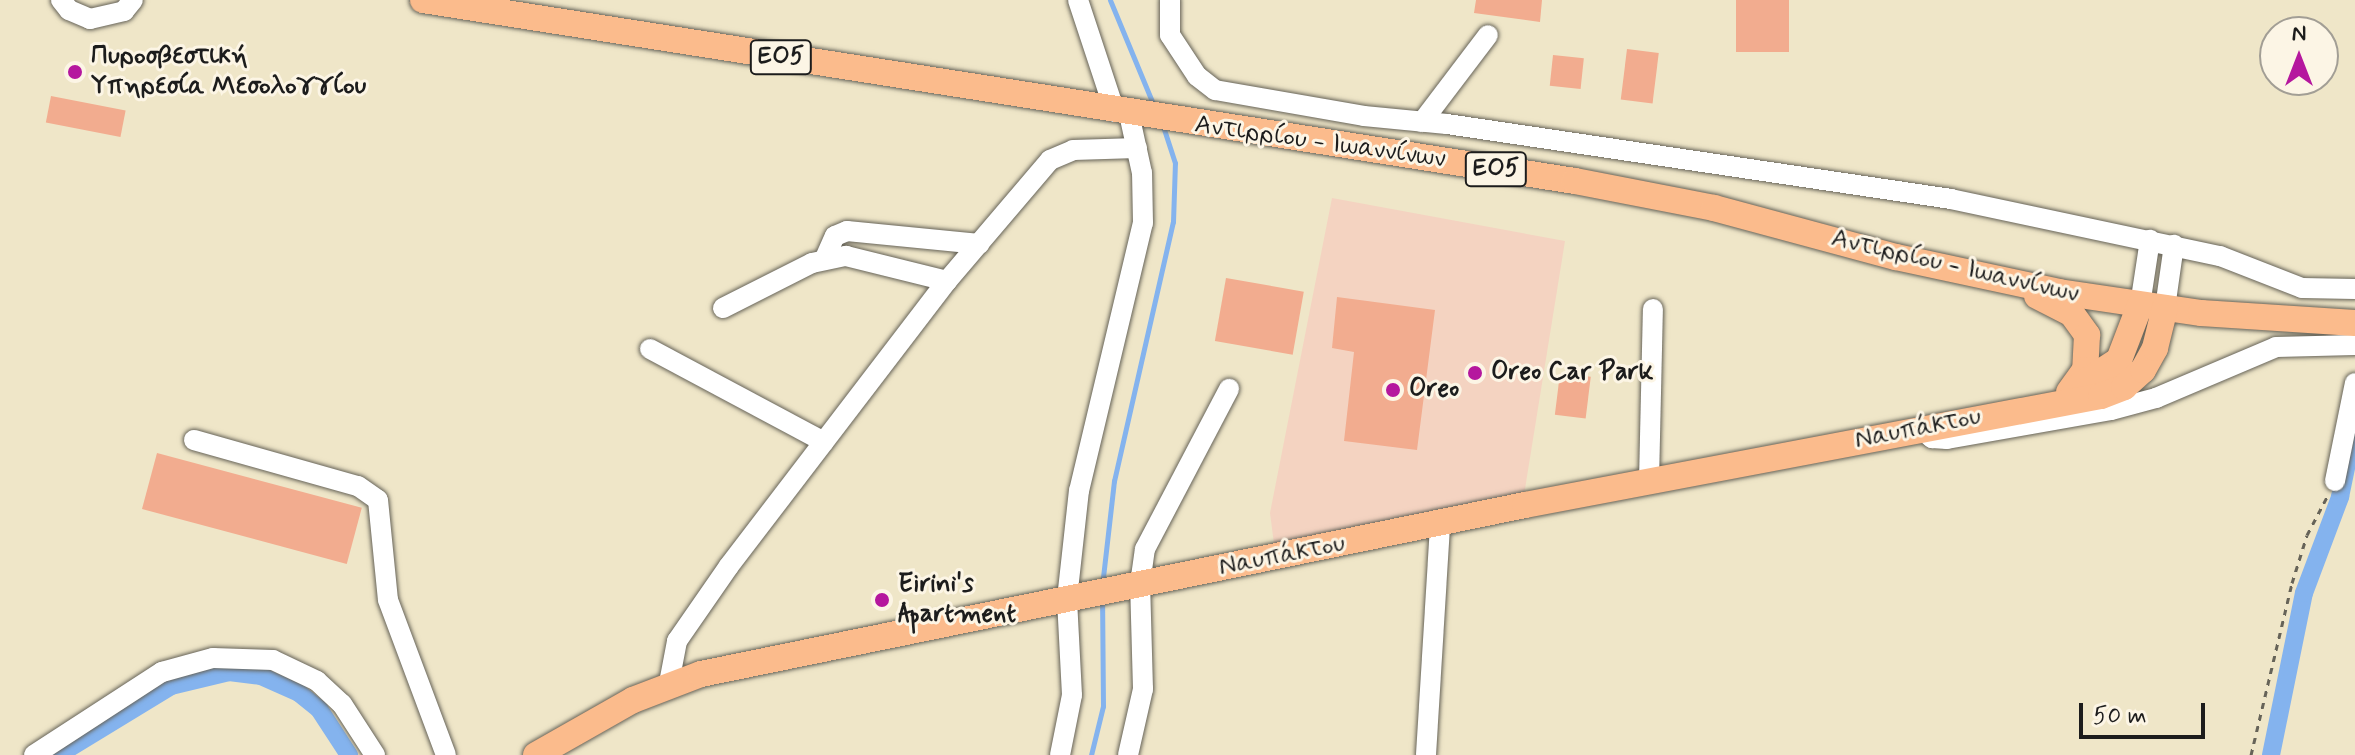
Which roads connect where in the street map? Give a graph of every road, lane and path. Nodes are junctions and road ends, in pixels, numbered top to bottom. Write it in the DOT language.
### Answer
graph roads {
  1 [pos="61,0"];
  2 [pos="133,0"];
  3 [pos="423,0"];
  4 [pos="1078,0"];
  5 [pos="1170,0"];
  6 [pos="1488,35"];
  7 [pos="1215,90"];
  8 [pos="1128,114"];
  9 [pos="1422,122"];
  10 [pos="1202,126"];
  11 [pos="1137,148"];
  12 [pos="2150,240"];
  13 [pos="979,244"];
  14 [pos="2174,245"];
  15 [pos="825,258"];
  16 [pos="947,281"];
  17 [pos="2006,282"];
  18 [pos="2355,289"];
  19 [pos="2152,306"];
  20 [pos="723,308"];
  21 [pos="1653,309"];
  22 [pos="2217,314"];
  23 [pos="2355,323"];
  24 [pos="2355,345"];
  25 [pos="650,349"];
  26 [pos="2151,360"];
  27 [pos="2355,383"];
  28 [pos="1229,389"];
  29 [pos="2069,392"];
  30 [pos="2045,404"];
  31 [pos="1920,428"];
  32 [pos="194,440"];
  33 [pos="824,442"];
  34 [pos="1649,481"];
  35 [pos="2335,481"];
  36 [pos="1440,524"];
  37 [pos="1128,586"];
  38 [pos="1073,598"];
  39 [pos="669,683"];
  40 [pos="34,755"];
  41 [pos="375,755"];
  42 [pos="446,755"];
  43 [pos="536,755"];
  44 [pos="1060,755"];
  45 [pos="1128,755"];
  46 [pos="1426,755"];
  47 [pos="2251,755"];
  1 -- 2 [label="street"];
  3 -- 8 [label="main road, Αντιρρίου - Ιωαννίνων / ΕΟ5"];
  4 -- 8 [label="street"];
  5 -- 7 [label="street"];
  6 -- 9 [label="street"];
  7 -- 9 [label="street"];
  7 -- 10 [label="street"];
  8 -- 10 [label="main road, Αντιρρίου - Ιωαννίνων / ΕΟ5"];
  8 -- 11 [label="street"];
  9 -- 12 [label="street"];
  10 -- 17 [label="main road, Αντιρρίου - Ιωαννίνων / ΕΟ5"];
  11 -- 13 [label="street"];
  11 -- 38 [label="street"];
  12 -- 14 [label="street"];
  12 -- 19 [label="street"];
  13 -- 15 [label="street"];
  13 -- 16 [label="street"];
  14 -- 18 [label="street"];
  14 -- 19 [label="street"];
  15 -- 16 [label="street"];
  15 -- 20 [label="street"];
  16 -- 33 [label="street"];
  17 -- 19 [label="main road, Αντιρρίου - Ιωαννίνων / ΕΟ5"];
  17 -- 29 [label="main road"];
  19 -- 22 [label="main road, Αντιρρίου - Ιωαννίνων / ΕΟ5"];
  19 -- 26 [label="main road"];
  19 -- 29 [label="main road, Ναυπάκτου"];
  21 -- 34 [label="street"];
  22 -- 23 [label="main road, Αντιρρίου - Ιωαννίνων / ΕΟ5"];
  22 -- 26 [label="main road, Ναυπάκτου"];
  24 -- 31 [label="street"];
  25 -- 33 [label="street"];
  26 -- 30 [label="main road, Ναυπάκτου"];
  27 -- 35 [label="street"];
  28 -- 37 [label="street"];
  29 -- 30 [label="main road, Ναυπάκτου"];
  30 -- 31 [label="main road, Ναυπάκτου"];
  31 -- 34 [label="main road, Ναυπάκτου"];
  32 -- 42 [label="street"];
  33 -- 39 [label="street"];
  34 -- 36 [label="main road, Ναυπάκτου"];
  35 -- 47 [label="path"];
  36 -- 37 [label="main road, Ναυπάκτου"];
  36 -- 46 [label="street"];
  37 -- 38 [label="main road, Ναυπάκτου"];
  37 -- 45 [label="street"];
  38 -- 39 [label="main road, Ναυπάκτου"];
  38 -- 44 [label="street"];
  39 -- 43 [label="main road, Ναυπάκτου"];
  40 -- 41 [label="street"];
}
